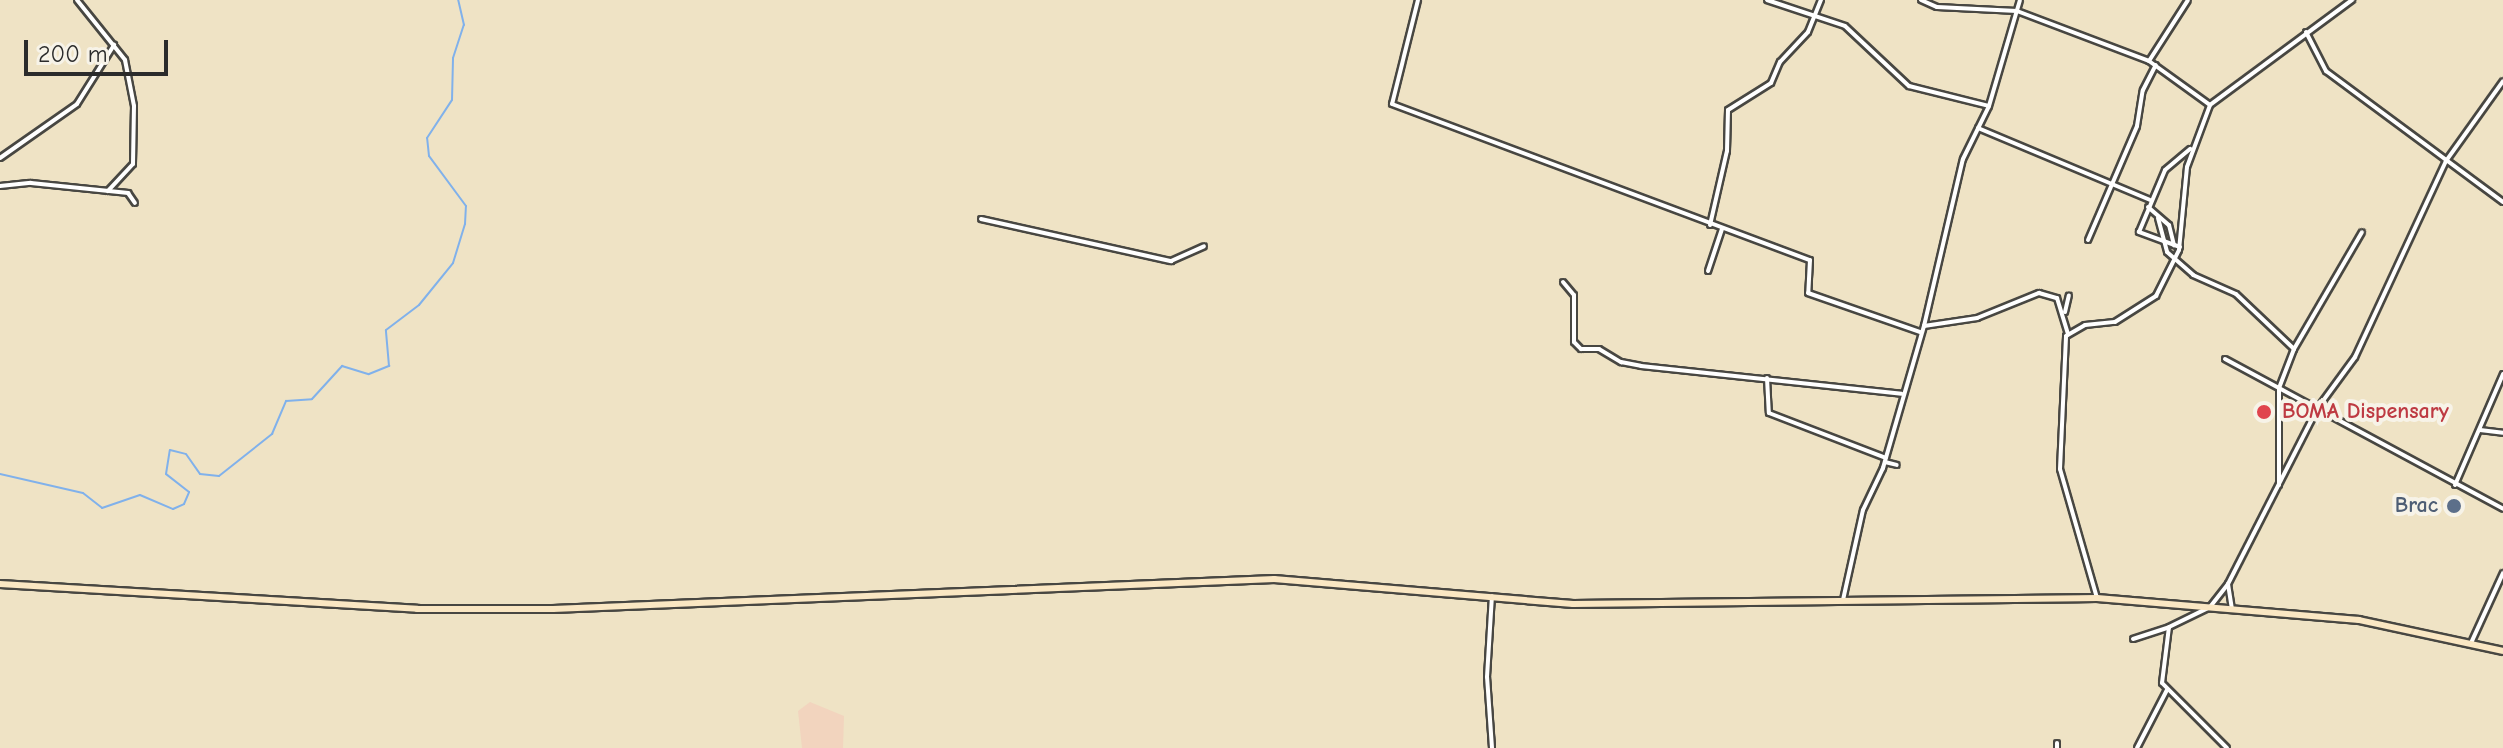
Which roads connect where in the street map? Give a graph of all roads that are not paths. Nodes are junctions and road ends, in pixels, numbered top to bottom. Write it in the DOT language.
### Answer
graph roads {
  1 [pos="77,0"];
  2 [pos="1418,0"];
  3 [pos="1767,0"];
  4 [pos="1821,0"];
  5 [pos="1921,0"];
  6 [pos="2020,0"];
  7 [pos="2188,0"];
  8 [pos="2352,0"];
  9 [pos="2017,11"];
  10 [pos="1815,16"];
  11 [pos="2306,32"];
  12 [pos="114,45"];
  13 [pos="2149,61"];
  14 [pos="2156,65"];
  15 [pos="2503,81"];
  16 [pos="2210,105"];
  17 [pos="1989,106"];
  18 [pos="1978,128"];
  19 [pos="2192,148"];
  20 [pos="0,158"];
  21 [pos="2446,161"];
  22 [pos="0,186"];
  23 [pos="2111,188"];
  24 [pos="108,191"];
  25 [pos="2150,200"];
  26 [pos="2503,202"];
  27 [pos="135,203"];
  28 [pos="2148,207"];
  29 [pos="2158,218"];
  30 [pos="981,219"];
  31 [pos="1710,225"];
  32 [pos="1722,229"];
  33 [pos="2362,232"];
  34 [pos="2088,240"];
  35 [pos="2162,241"];
  36 [pos="1204,246"];
  37 [pos="2177,246"];
  38 [pos="2176,259"];
  39 [pos="1708,271"];
  40 [pos="1563,282"];
  41 [pos="2069,295"];
  42 [pos="2064,314"];
  43 [pos="1924,326"];
  44 [pos="1920,332"];
  45 [pos="2068,334"];
  46 [pos="2294,349"];
  47 [pos="2225,359"];
  48 [pos="2503,374"];
  49 [pos="1767,377"];
  50 [pos="2279,388"];
  51 [pos="1901,394"];
  52 [pos="2317,409"];
  53 [pos="2480,430"];
  54 [pos="2503,433"];
  55 [pos="1886,460"];
  56 [pos="1897,465"];
  57 [pos="2279,485"];
  58 [pos="2455,485"];
  59 [pos="2503,509"];
  60 [pos="2503,573"];
  61 [pos="0,584"];
  62 [pos="2228,584"];
  63 [pos="1492,596"];
  64 [pos="2097,598"];
  65 [pos="1843,600"];
  66 [pos="2210,607"];
  67 [pos="2232,608"];
  68 [pos="2169,627"];
  69 [pos="2133,639"];
  70 [pos="2471,643"];
  71 [pos="2503,651"];
  72 [pos="2167,689"];
  73 [pos="1492,748"];
  74 [pos="2137,748"];
  75 [pos="2227,748"];
  1 -- 12 [label="street"];
  2 -- 31 [label="street"];
  3 -- 10 [label="street"];
  4 -- 10 [label="street"];
  5 -- 9 [label="street"];
  6 -- 9 [label="street"];
  7 -- 13 [label="street"];
  8 -- 11 [label="street"];
  9 -- 13 [label="street"];
  9 -- 17 [label="street"];
  10 -- 17 [label="street"];
  10 -- 31 [label="street"];
  11 -- 16 [label="street"];
  11 -- 21 [label="street"];
  12 -- 20 [label="street"];
  12 -- 24 [label="street"];
  13 -- 14 [label="street"];
  14 -- 16 [label="street"];
  14 -- 23 [label="street"];
  15 -- 21 [label="street"];
  16 -- 19 [label="street"];
  17 -- 18 [label="street"];
  18 -- 23 [label="street"];
  18 -- 43 [label="street"];
  19 -- 25 [label="street"];
  19 -- 37 [label="street"];
  21 -- 26 [label="street"];
  21 -- 52 [label="street"];
  22 -- 24 [label="street"];
  23 -- 25 [label="street"];
  23 -- 34 [label="street"];
  24 -- 27 [label="street"];
  25 -- 28 [label="street"];
  28 -- 29 [label="street"];
  28 -- 35 [label="street"];
  29 -- 35 [label="street"];
  29 -- 37 [label="street"];
  30 -- 36 [label="street"];
  31 -- 32 [label="street"];
  32 -- 39 [label="street"];
  32 -- 44 [label="street"];
  33 -- 46 [label="street"];
  35 -- 37 [label="street"];
  35 -- 38 [label="street"];
  37 -- 38 [label="street"];
  38 -- 45 [label="street"];
  38 -- 46 [label="street"];
  40 -- 49 [label="street"];
  41 -- 42 [label="street"];
  42 -- 43 [label="street"];
  42 -- 45 [label="street"];
  43 -- 44 [label="street"];
  44 -- 51 [label="street"];
  45 -- 64 [label="street"];
  46 -- 50 [label="street"];
  47 -- 50 [label="street"];
  48 -- 53 [label="street"];
  49 -- 51 [label="street"];
  49 -- 55 [label="street"];
  50 -- 52 [label="street"];
  50 -- 57 [label="street"];
  51 -- 55 [label="street"];
  52 -- 57 [label="street"];
  52 -- 58 [label="street"];
  53 -- 54 [label="street"];
  53 -- 58 [label="street"];
  55 -- 56 [label="street"];
  55 -- 65 [label="street"];
  57 -- 62 [label="street"];
  58 -- 59 [label="street"];
  60 -- 70 [label="street"];
  61 -- 63 [label="main road"];
  62 -- 66 [label="street"];
  62 -- 67 [label="street"];
  63 -- 65 [label="main road"];
  63 -- 73 [label="street"];
  64 -- 65 [label="main road"];
  64 -- 66 [label="main road"];
  66 -- 67 [label="main road"];
  66 -- 68 [label="street"];
  67 -- 70 [label="main road"];
  68 -- 69 [label="street"];
  68 -- 72 [label="street"];
  70 -- 71 [label="main road"];
  72 -- 74 [label="street"];
  72 -- 75 [label="street"];
}
